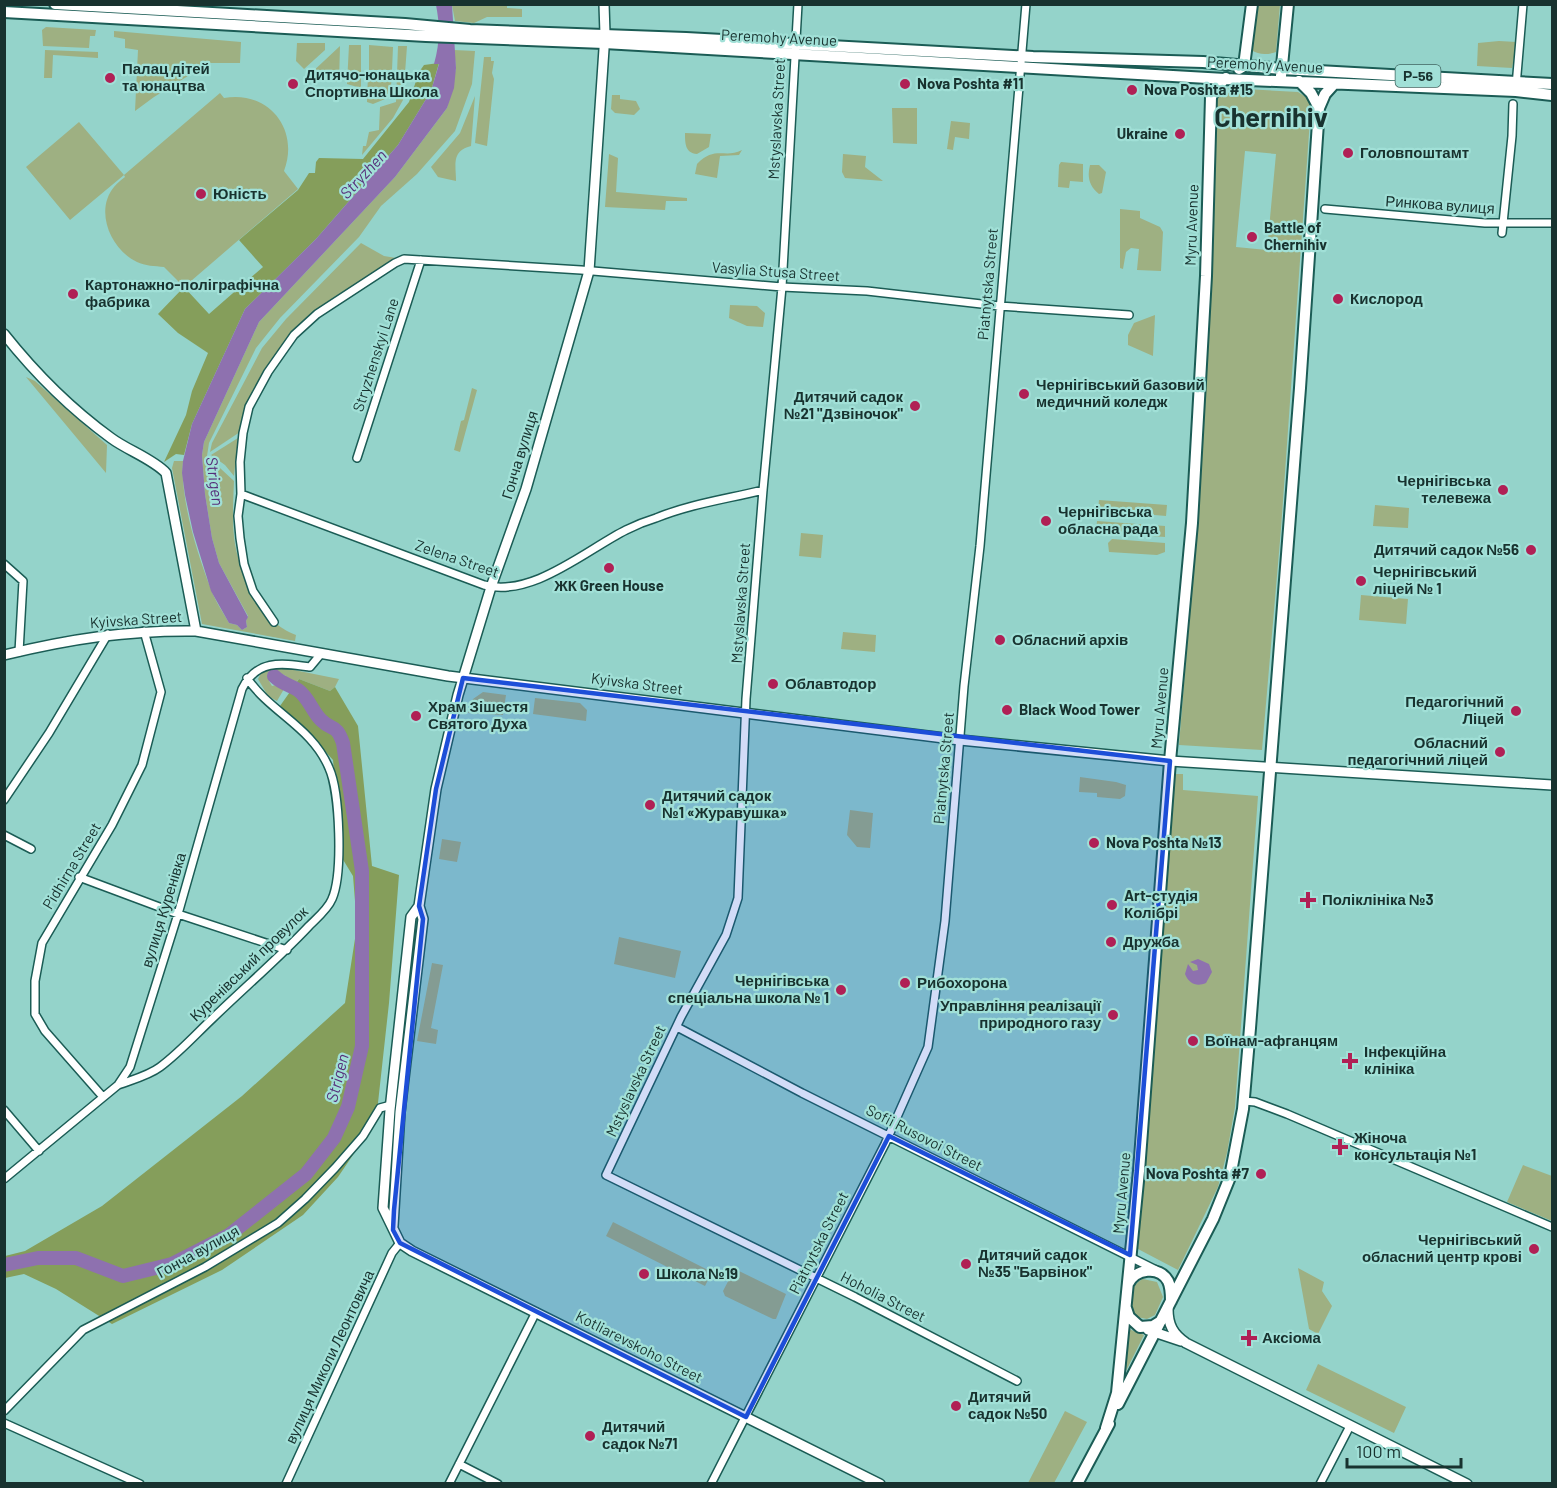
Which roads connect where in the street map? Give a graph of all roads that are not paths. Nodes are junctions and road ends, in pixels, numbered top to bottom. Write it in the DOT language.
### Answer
graph roads {
  1 [pos="55,4"];
  2 [pos="604,4"];
  3 [pos="798,4"];
  4 [pos="1026,4"];
  5 [pos="1252,4"];
  6 [pos="1288,4"];
  7 [pos="1524,4"];
  8 [pos="4,12"];
  9 [pos="426,31"];
  10 [pos="604,39"];
  11 [pos="795,49"];
  12 [pos="1021,62"];
  13 [pos="1244,66"];
  14 [pos="1282,69"];
  15 [pos="1197,76"];
  16 [pos="1225,79"];
  17 [pos="1260,79"];
  18 [pos="1281,81"];
  19 [pos="1301,82"];
  20 [pos="1334,84"];
  21 [pos="1552,84"];
  22 [pos="1516,86"];
  23 [pos="1552,94"];
  24 [pos="1211,96"];
  25 [pos="1513,104"];
  26 [pos="1318,108"];
  27 [pos="1325,209"];
  28 [pos="1503,222"];
  29 [pos="1552,223"];
  30 [pos="1502,233"];
  31 [pos="420,260"];
  32 [pos="589,271"];
  33 [pos="782,287"];
  34 [pos="999,306"];
  35 [pos="1129,315"];
  36 [pos="4,334"];
  37 [pos="357,458"];
  38 [pos="763,490"];
  39 [pos="241,494"];
  40 [pos="4,564"];
  41 [pos="490,587"];
  42 [pos="274,622"];
  43 [pos="144,631"];
  44 [pos="196,632"];
  45 [pos="108,634"];
  46 [pos="19,652"];
  47 [pos="4,655"];
  48 [pos="320,655"];
  49 [pos="247,678"];
  50 [pos="463,678"];
  51 [pos="745,712"];
  52 [pos="960,740"];
  53 [pos="1170,761"];
  54 [pos="1270,767"];
  55 [pos="1552,784"];
  56 [pos="4,800"];
  57 [pos="4,835"];
  58 [pos="32,849"];
  59 [pos="79,877"];
  60 [pos="418,906"];
  61 [pos="178,914"];
  62 [pos="287,950"];
  63 [pos="677,1027"];
  64 [pos="118,1085"];
  65 [pos="103,1097"];
  66 [pos="1244,1101"];
  67 [pos="391,1104"];
  68 [pos="4,1110"];
  69 [pos="889,1136"];
  70 [pos="39,1151"];
  71 [pos="606,1175"];
  72 [pos="4,1179"];
  73 [pos="1552,1227"];
  74 [pos="393,1230"];
  75 [pos="400,1243"];
  76 [pos="1130,1256"];
  77 [pos="1159,1272"];
  78 [pos="817,1279"];
  79 [pos="1128,1284"];
  80 [pos="1170,1305"];
  81 [pos="1126,1308"];
  82 [pos="536,1312"];
  83 [pos="1162,1321"];
  84 [pos="1140,1327"];
  85 [pos="1156,1333"];
  86 [pos="1186,1343"];
  87 [pos="1017,1381"];
  88 [pos="4,1411"];
  89 [pos="746,1418"];
  90 [pos="4,1422"];
  91 [pos="1350,1426"];
  92 [pos="1106,1428"];
  93 [pos="459,1464"];
  94 [pos="140,1484"];
  95 [pos="286,1484"];
  96 [pos="449,1484"];
  97 [pos="498,1484"];
  98 [pos="711,1484"];
  99 [pos="880,1484"];
  100 [pos="1077,1484"];
  101 [pos="1320,1484"];
  102 [pos="1467,1484"];
  1 -- 9 [label="main road, Peremohy Avenue"];
  2 -- 10 [label="street, Гонча вулиця"];
  3 -- 11 [label="street, Mstyslavska Street"];
  4 -- 12 [label="street, Piatnytska Street"];
  5 -- 13 [label="main road"];
  6 -- 14 [label="main road"];
  7 -- 22 [label="street"];
  8 -- 9 [label="main road, Peremohy Avenue"];
  9 -- 10 [label="main road, Peremohy Avenue"];
  10 -- 11 [label="main road, Peremohy Avenue"];
  10 -- 32 [label="street, Гонча вулиця"];
  11 -- 12 [label="main road, Peremohy Avenue"];
  11 -- 33 [label="street, Mstyslavska Street"];
  12 -- 13 [label="main road, Peremohy Avenue"];
  12 -- 15 [label="main road, Peremohy Avenue"];
  12 -- 34 [label="street, Piatnytska Street"];
  13 -- 14 [label="main road, Peremohy Avenue"];
  13 -- 16 [label="main road"];
  13 -- 17 [label="main road"];
  14 -- 18 [label="main road"];
  14 -- 19 [label="main road"];
  14 -- 22 [label="main road, Peremohy Avenue / Р-56"];
  15 -- 16 [label="main road, Peremohy Avenue"];
  15 -- 24 [label="main road"];
  16 -- 17 [label="main road, Peremohy Avenue"];
  16 -- 24 [label="main road"];
  17 -- 18 [label="main road, Peremohy Avenue / Р-56"];
  18 -- 19 [label="main road, Peremohy Avenue / Р-56"];
  19 -- 20 [label="main road, Peremohy Avenue / Р-56"];
  19 -- 26 [label="main road"];
  20 -- 22 [label="main road, Peremohy Avenue / Р-56"];
  20 -- 26 [label="main road"];
  21 -- 22 [label="main road, Peremohy Avenue / Р-56"];
  22 -- 23 [label="main road, Peremohy Avenue / Р-56"];
  24 -- 53 [label="main road, Myru Avenue"];
  25 -- 28 [label="street"];
  26 -- 54 [label="main road, Myru Avenue"];
  27 -- 28 [label="street, Ринкова вулиця"];
  28 -- 29 [label="street, Ринкова вулиця"];
  28 -- 30 [label="street"];
  31 -- 32 [label="street, Vasylia Stusa Street"];
  31 -- 37 [label="street, Stryzhenskyi Lane"];
  31 -- 39 [label="street, Vasylia Stusa Street"];
  32 -- 33 [label="street, Vasylia Stusa Street"];
  32 -- 41 [label="street, Гонча вулиця"];
  33 -- 34 [label="street, Vasylia Stusa Street"];
  33 -- 38 [label="street, Mstyslavska Street"];
  34 -- 35 [label="street, Vasylia Stusa Street"];
  34 -- 52 [label="street, Piatnytska Street"];
  36 -- 44 [label="street"];
  38 -- 41 [label="street, Zelena Street"];
  38 -- 51 [label="street, Mstyslavska Street"];
  39 -- 41 [label="street, Zelena Street"];
  39 -- 42 [label="street, Vasylia Stusa Street"];
  40 -- 46 [label="street"];
  41 -- 50 [label="street, Гонча вулиця"];
  43 -- 44 [label="street, Kyivska Street"];
  43 -- 45 [label="street, Kyivska Street"];
  43 -- 59 [label="street, Pidhirna Street"];
  44 -- 48 [label="street, Kyivska Street"];
  45 -- 46 [label="street, Kyivska Street"];
  45 -- 56 [label="street"];
  46 -- 47 [label="street, Kyivska Street"];
  48 -- 49 [label="street"];
  48 -- 50 [label="street, Kyivska Street"];
  49 -- 61 [label="street, вулиця Куренівка"];
  49 -- 62 [label="street, Куренівський провулок"];
  50 -- 51 [label="street, Kyivska Street"];
  50 -- 60 [label="street, Гонча вулиця"];
  51 -- 52 [label="street, Kyivska Street"];
  51 -- 63 [label="street, Mstyslavska Street"];
  52 -- 53 [label="street, Kyivska Street"];
  52 -- 69 [label="street, Piatnytska Street"];
  53 -- 54 [label="street, Kyivska Street"];
  53 -- 76 [label="main road, Myru Avenue"];
  54 -- 55 [label="street, Kyivska Street"];
  54 -- 66 [label="main road, Myru Avenue"];
  57 -- 58 [label="street"];
  59 -- 61 [label="street"];
  59 -- 65 [label="street, Pidhirna Street"];
  60 -- 67 [label="street, Гонча вулиця"];
  60 -- 74 [label="street, Гонча вулиця"];
  61 -- 62 [label="street"];
  61 -- 64 [label="street, вулиця Куренівка"];
  62 -- 64 [label="street, Куренівський провулок"];
  63 -- 69 [label="street, Sofii Rusovoi Street"];
  63 -- 71 [label="street, Mstyslavska Street"];
  64 -- 65 [label="street, вулиця Куренівка"];
  65 -- 70 [label="street, вулиця Куренівка"];
  66 -- 73 [label="street"];
  66 -- 80 [label="main road, Myru Avenue"];
  67 -- 74 [label="street, Гонча вулиця"];
  67 -- 88 [label="street, Гонча вулиця"];
  68 -- 70 [label="street"];
  69 -- 76 [label="street, Sofii Rusovoi Street"];
  69 -- 78 [label="street, Piatnytska Street"];
  70 -- 72 [label="street, вулиця Куренівка"];
  71 -- 78 [label="street, Hoholia Street"];
  74 -- 75 [label="street"];
  75 -- 82 [label="street, Kotliarevskoho Street"];
  75 -- 95 [label="street, вулиця Миколи Леонтовича"];
  76 -- 77 [label="street, Sofii Rusovoi Street"];
  76 -- 79 [label="main road, Myru Avenue"];
  77 -- 79 [label="main road"];
  77 -- 80 [label="main road"];
  78 -- 87 [label="street, Hoholia Street"];
  78 -- 89 [label="street, Piatnytska Street"];
  79 -- 81 [label="main road, Myru Avenue"];
  80 -- 83 [label="main road, Myru Avenue"];
  80 -- 86 [label="street"];
  81 -- 84 [label="main road"];
  81 -- 92 [label="main road, Myru Avenue"];
  82 -- 89 [label="street, Kotliarevskoho Street"];
  82 -- 93 [label="street"];
  83 -- 84 [label="main road"];
  83 -- 85 [label="main road, Myru Avenue"];
  84 -- 85 [label="street"];
  85 -- 86 [label="street"];
  85 -- 92 [label="main road, Myru Avenue"];
  86 -- 91 [label="street"];
  89 -- 98 [label="street, Piatnytska Street"];
  89 -- 99 [label="street, Kotliarevskoho Street"];
  90 -- 94 [label="street"];
  91 -- 101 [label="street"];
  91 -- 102 [label="street"];
  92 -- 100 [label="main road, Myru Avenue"];
  93 -- 96 [label="street"];
  93 -- 97 [label="street"];
}
